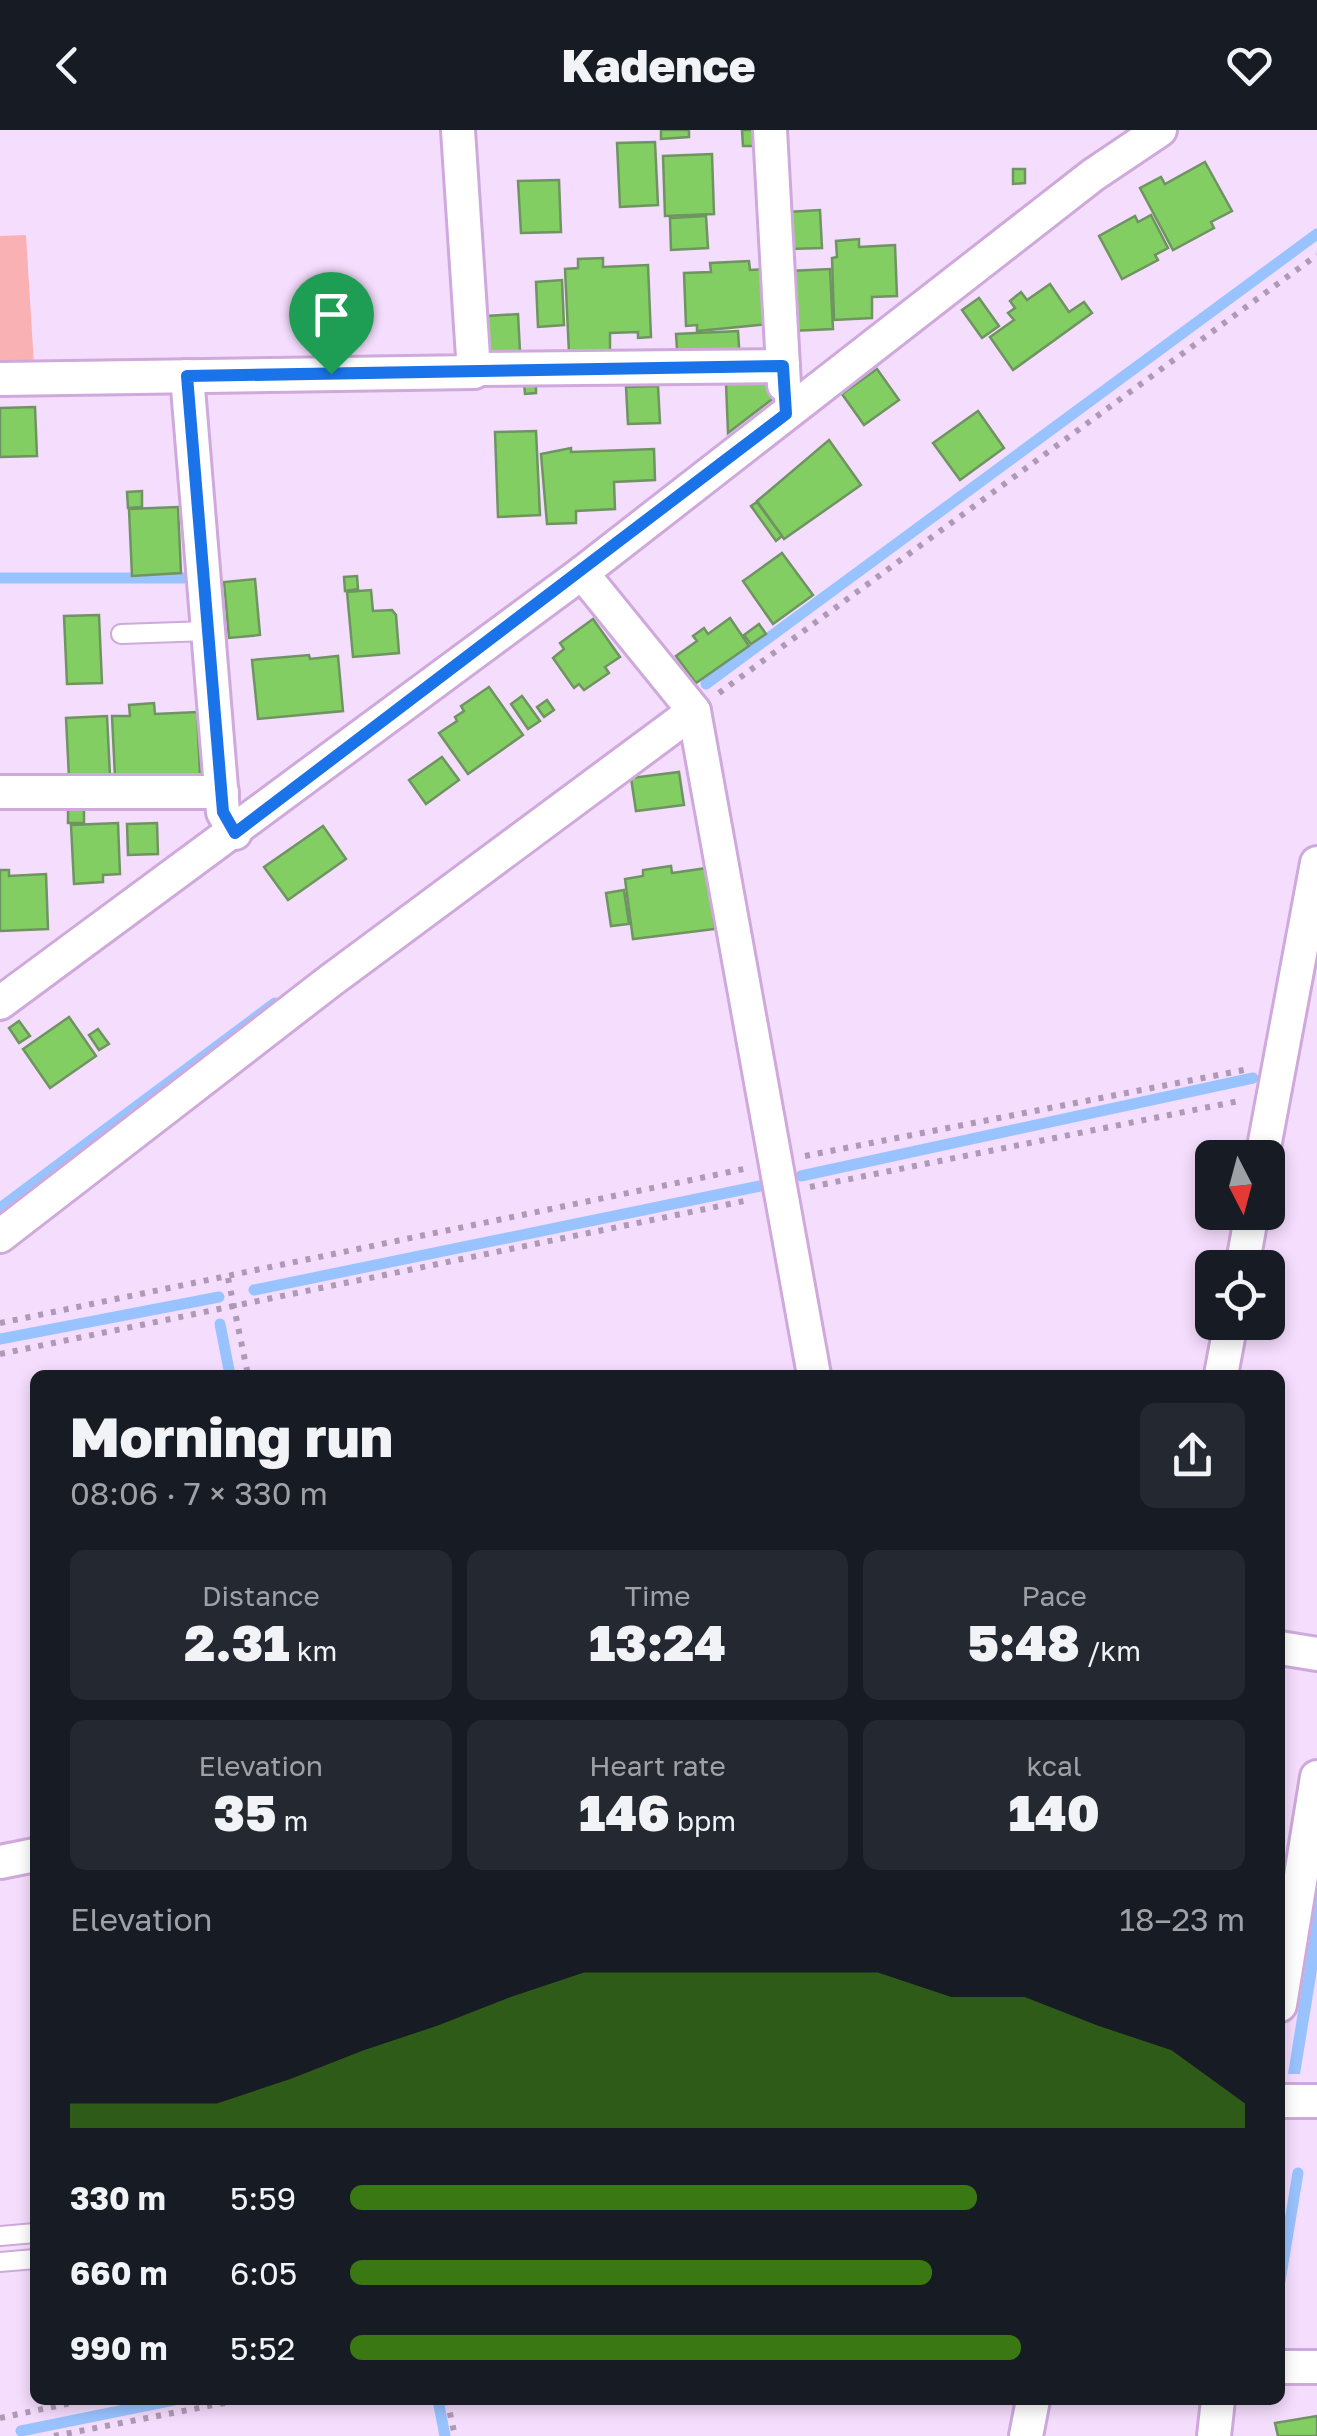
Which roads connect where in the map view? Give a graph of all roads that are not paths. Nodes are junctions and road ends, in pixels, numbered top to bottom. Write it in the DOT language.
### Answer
graph roads {
  1 [pos="458,130"];
  2 [pos="770,130"];
  3 [pos="1160,130"];
  4 [pos="783,366"];
  5 [pos="474,369"];
  6 [pos="187,376"];
  7 [pos="0,379"];
  8 [pos="786,414"];
  9 [pos="582,573"];
  10 [pos="208,630"];
  11 [pos="121,634"];
  12 [pos="694,711"];
  13 [pos="0,792"];
  14 [pos="222,792"];
  15 [pos="235,833"];
  16 [pos="1317,863"];
  17 [pos="0,1003"];
  18 [pos="1265,1140"];
  19 [pos="0,1236"];
  20 [pos="1228,1340"];
  21 [pos="813,1370"];
  22 [pos="1222,1370"];
  23 [pos="1285,1649"];
  24 [pos="1317,1654"];
  25 [pos="1317,1779"];
  26 [pos="30,1855"];
  27 [pos="0,1862"];
  28 [pos="1285,1974"];
  29 [pos="1285,2101"];
  30 [pos="1317,2101"];
  31 [pos="30,2233"];
  32 [pos="0,2236"];
  33 [pos="30,2259"];
  34 [pos="0,2262"];
  35 [pos="1317,2367"];
  36 [pos="1285,2368"];
  37 [pos="1031,2405"];
  38 [pos="1217,2405"];
  39 [pos="1026,2436"];
  40 [pos="1214,2436"];
  1 -- 5 [label="street"];
  2 -- 4 [label="street"];
  3 -- 8 [label="street"];
  4 -- 5 [label="street"];
  4 -- 8 [label="street"];
  5 -- 6 [label="street"];
  6 -- 7 [label="street"];
  6 -- 10 [label="street"];
  8 -- 9 [label="street"];
  9 -- 12 [label="street"];
  9 -- 15 [label="street"];
  10 -- 11 [label="lane"];
  10 -- 14 [label="street"];
  12 -- 19 [label="street"];
  12 -- 21 [label="street"];
  13 -- 14 [label="street"];
  14 -- 15 [label="street"];
  15 -- 17 [label="street"];
  16 -- 18 [label="street"];
  20 -- 22 [label="street"];
  23 -- 24 [label="street"];
  25 -- 28 [label="street"];
  26 -- 27 [label="street"];
  29 -- 30 [label="street"];
  31 -- 32 [label="lane"];
  33 -- 34 [label="lane"];
  35 -- 36 [label="street"];
  37 -- 39 [label="street"];
  38 -- 40 [label="street"];
}
